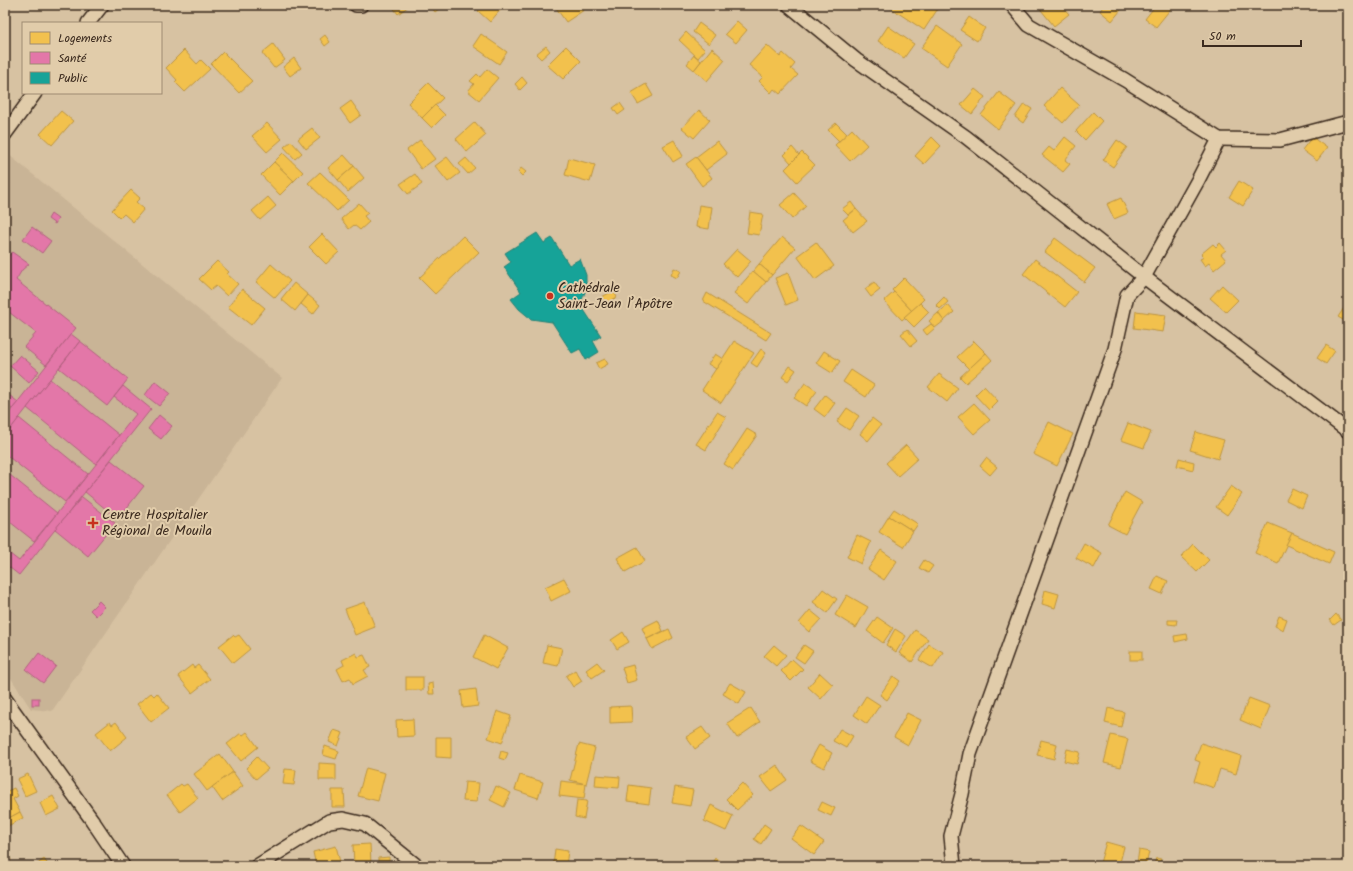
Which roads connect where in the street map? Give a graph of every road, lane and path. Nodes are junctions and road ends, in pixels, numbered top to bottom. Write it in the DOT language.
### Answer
graph roads {
  1 [pos="102,5"];
  2 [pos="356,5"];
  3 [pos="361,5"];
  4 [pos="789,5"];
  5 [pos="1012,5"];
  6 [pos="89,22"];
  7 [pos="34,94"];
  8 [pos="1348,122"];
  9 [pos="5,134"];
  10 [pos="1219,139"];
  11 [pos="1144,277"];
  12 [pos="1348,431"];
  13 [pos="5,699"];
  14 [pos="122,866"];
  15 [pos="258,866"];
  16 [pos="417,866"];
  17 [pos="954,866"];
  1 -- 6 [label="street"];
  2 -- 3 [label="street"];
  4 -- 11 [label="street"];
  5 -- 10 [label="street"];
  7 -- 9 [label="street"];
  8 -- 10 [label="street"];
  10 -- 11 [label="street"];
  11 -- 12 [label="street"];
  11 -- 17 [label="street"];
  13 -- 14 [label="street"];
  15 -- 16 [label="street"];
}
